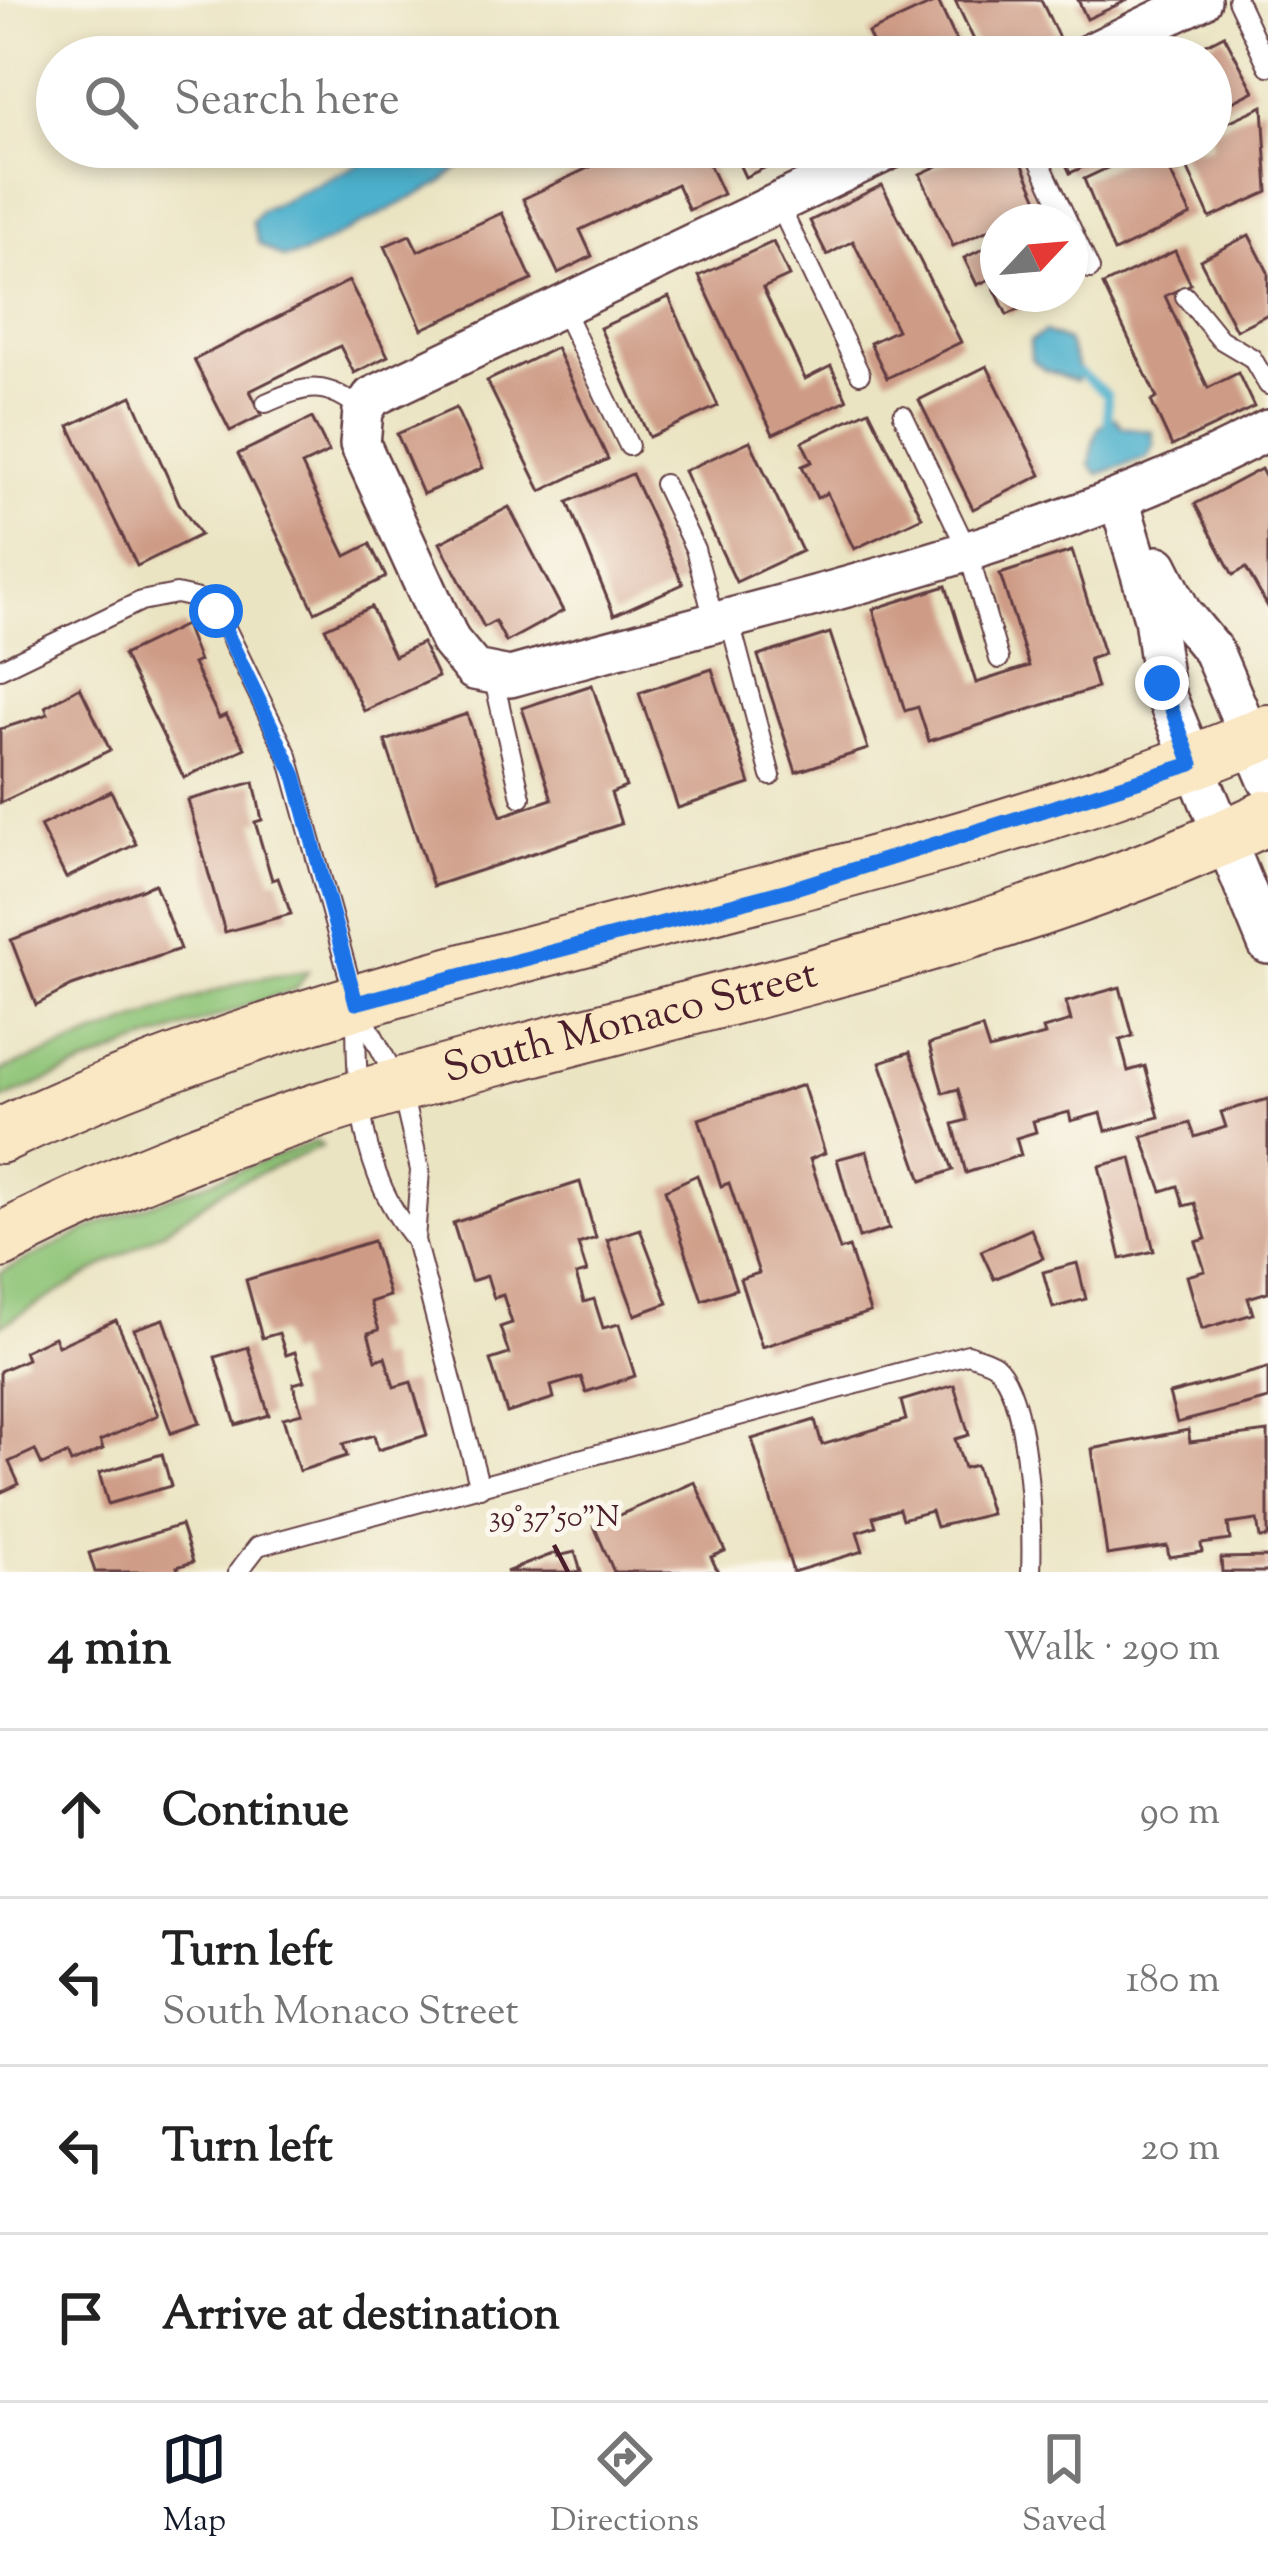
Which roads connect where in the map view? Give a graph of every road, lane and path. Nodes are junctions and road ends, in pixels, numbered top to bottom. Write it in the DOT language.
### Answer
graph roads {
  1 [pos="1202,0"];
  2 [pos="1237,0"];
  3 [pos="1126,36"];
  4 [pos="1268,66"];
  5 [pos="851,168"];
  6 [pos="1043,168"];
  7 [pos="778,203"];
  8 [pos="1060,204"];
  9 [pos="1088,265"];
  10 [pos="1090,269"];
  11 [pos="1185,296"];
  12 [pos="562,305"];
  13 [pos="860,374"];
  14 [pos="1268,385"];
  15 [pos="266,404"];
  16 [pos="363,411"];
  17 [pos="903,415"];
  18 [pos="1268,430"];
  19 [pos="629,446"];
  20 [pos="664,484"];
  21 [pos="1120,500"];
  22 [pos="1137,546"];
  23 [pos="967,549"];
  24 [pos="721,618"];
  25 [pos="999,659"];
  26 [pos="0,669"];
  27 [pos="493,676"];
  28 [pos="1262,750"];
  29 [pos="1192,764"];
  30 [pos="771,776"];
  31 [pos="521,797"];
  32 [pos="1246,828"];
  33 [pos="1268,944"];
  34 [pos="356,1003"];
  35 [pos="378,1094"];
  36 [pos="0,1136"];
  37 [pos="415,1240"];
  38 [pos="0,1241"];
  39 [pos="480,1488"];
  40 [pos="238,1572"];
  41 [pos="1031,1572"];
  1 -- 3 [label="street"];
  2 -- 4 [label="lane"];
  5 -- 7 [label="street"];
  6 -- 8 [label="lane"];
  7 -- 12 [label="street"];
  7 -- 13 [label="lane"];
  9 -- 10 [label="lane"];
  11 -- 14 [label="lane"];
  12 -- 16 [label="street"];
  12 -- 19 [label="lane"];
  15 -- 16 [label="lane"];
  16 -- 27 [label="street"];
  17 -- 23 [label="lane"];
  18 -- 21 [label="street"];
  20 -- 24 [label="lane"];
  21 -- 22 [label="street"];
  21 -- 23 [label="street"];
  22 -- 28 [label="street"];
  22 -- 29 [label="street"];
  23 -- 24 [label="street"];
  23 -- 25 [label="lane"];
  24 -- 27 [label="street"];
  24 -- 30 [label="lane"];
  26 -- 34 [label="lane"];
  27 -- 31 [label="lane"];
  28 -- 29 [label="main road"];
  29 -- 32 [label="street"];
  29 -- 34 [label="main road"];
  32 -- 33 [label="street"];
  32 -- 35 [label="main road, South Monaco Street"];
  34 -- 35 [label="lane"];
  34 -- 35 [label="lane"];
  34 -- 36 [label="main road"];
  35 -- 37 [label="lane"];
  35 -- 37 [label="lane"];
  35 -- 38 [label="main road, South Monaco Street"];
  37 -- 39 [label="lane"];
  39 -- 40 [label="lane"];
  39 -- 41 [label="lane"];
}
